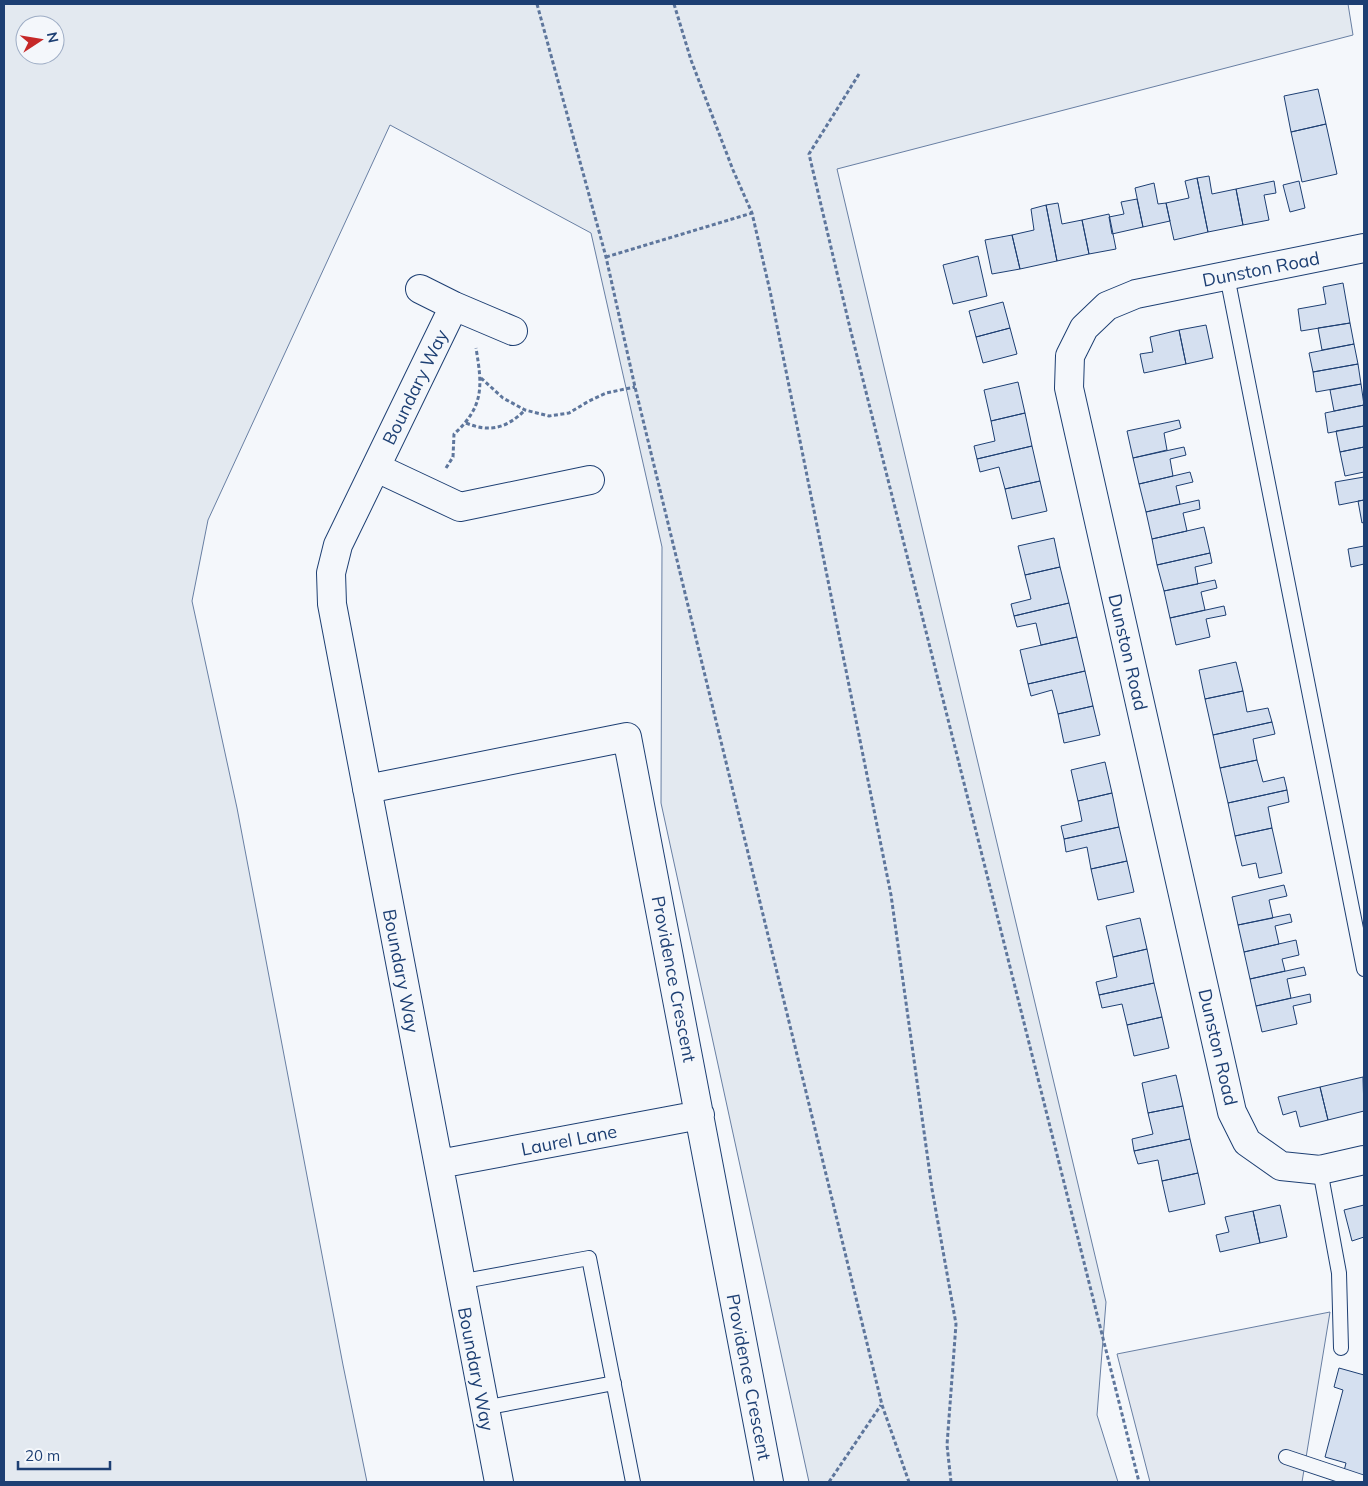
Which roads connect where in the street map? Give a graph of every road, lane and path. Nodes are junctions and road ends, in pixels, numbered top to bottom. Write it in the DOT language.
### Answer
graph roads {
  1 [pos="537,4"];
  2 [pos="674,4"];
  3 [pos="859,74"];
  4 [pos="752,213"];
  5 [pos="1364,248"];
  6 [pos="606,258"];
  7 [pos="1227,276"];
  8 [pos="420,289"];
  9 [pos="454,306"];
  10 [pos="486,320"];
  11 [pos="512,331"];
  12 [pos="481,378"];
  13 [pos="635,387"];
  14 [pos="524,410"];
  15 [pos="466,423"];
  16 [pos="376,468"];
  17 [pos="590,480"];
  18 [pos="431,494"];
  19 [pos="367,789"];
  20 [pos="1364,969"];
  21 [pos="700,1115"];
  22 [pos="1364,1160"];
  23 [pos="438,1164"];
  24 [pos="1320,1170"];
  25 [pos="460,1282"];
  26 [pos="1341,1348"];
  27 [pos="614,1383"];
  28 [pos="882,1405"];
  29 [pos="484,1408"];
  30 [pos="1286,1457"];
  31 [pos="498,1482"];
  32 [pos="633,1482"];
  33 [pos="769,1482"];
  34 [pos="829,1482"];
  35 [pos="909,1482"];
  36 [pos="950,1482"];
  37 [pos="1139,1482"];
  38 [pos="1360,1482"];
  1 -- 6 [label="path"];
  2 -- 4 [label="path"];
  3 -- 37 [label="path"];
  4 -- 6 [label="path"];
  4 -- 36 [label="path"];
  5 -- 7 [label="street, Dunston Road"];
  6 -- 13 [label="path"];
  7 -- 20 [label="lane"];
  7 -- 24 [label="street, Dunston Road"];
  8 -- 9 [label="street"];
  9 -- 10 [label="street"];
  9 -- 16 [label="street, Boundary Way"];
  10 -- 11 [label="street"];
  10 -- 12 [label="path"];
  12 -- 14 [label="path"];
  12 -- 15 [label="path"];
  13 -- 14 [label="path"];
  13 -- 28 [label="path"];
  14 -- 15 [label="path"];
  15 -- 18 [label="path"];
  16 -- 18 [label="street"];
  16 -- 19 [label="street, Boundary Way"];
  17 -- 18 [label="street"];
  19 -- 21 [label="street, Providence Crescent"];
  19 -- 23 [label="street, Boundary Way"];
  21 -- 23 [label="street, Laurel Lane"];
  21 -- 33 [label="street, Providence Crescent"];
  22 -- 24 [label="street, Dunston Road"];
  23 -- 25 [label="street, Boundary Way"];
  24 -- 26 [label="lane"];
  25 -- 27 [label="lane"];
  25 -- 29 [label="street, Boundary Way"];
  27 -- 29 [label="lane"];
  27 -- 32 [label="lane"];
  28 -- 34 [label="path"];
  28 -- 35 [label="path"];
  29 -- 31 [label="street, Boundary Way"];
  30 -- 38 [label="lane"];
}
